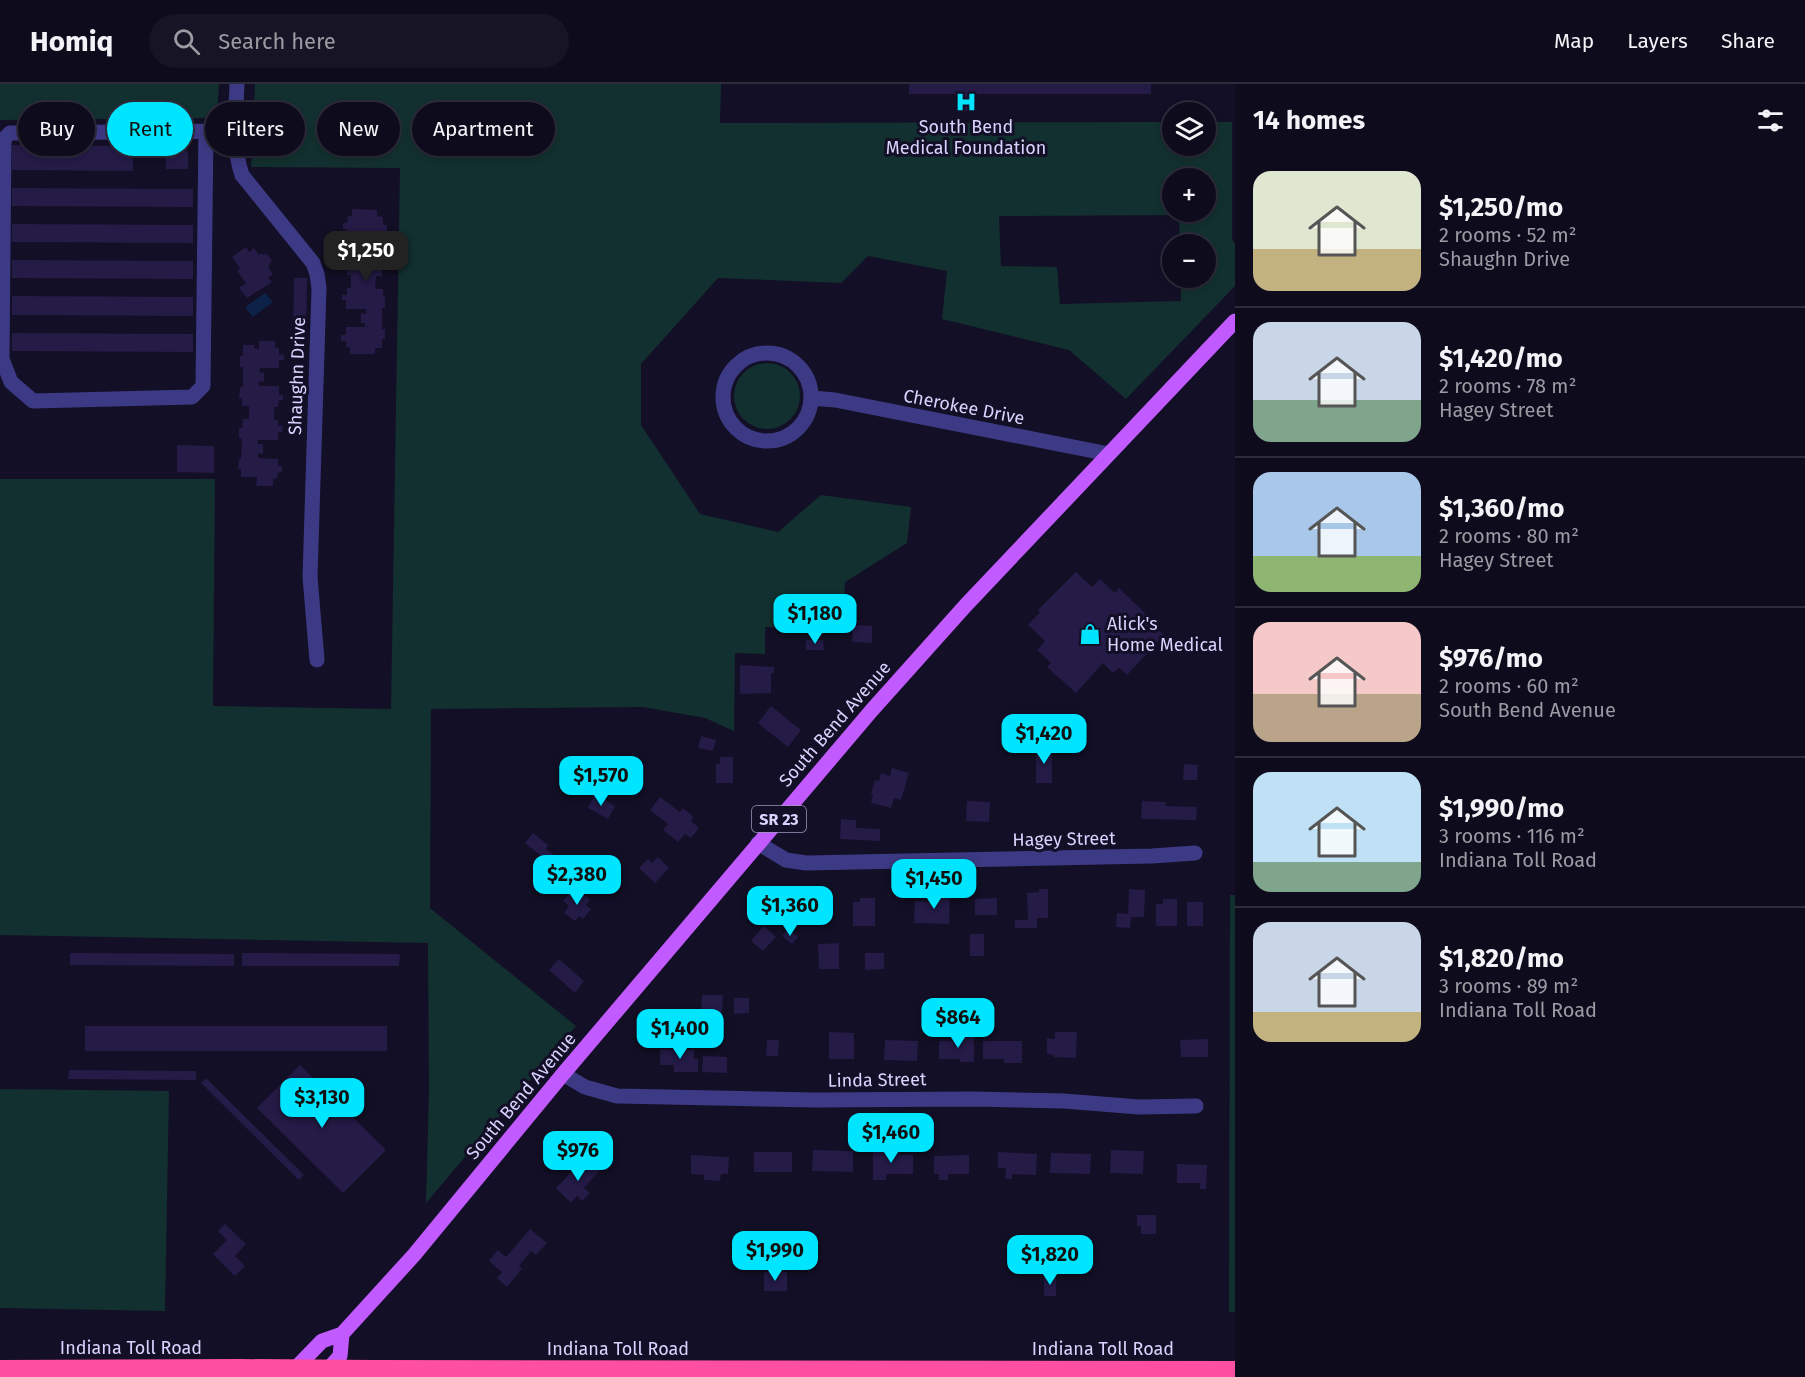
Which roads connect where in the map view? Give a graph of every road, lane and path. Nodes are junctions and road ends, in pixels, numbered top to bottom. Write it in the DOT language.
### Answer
graph roads {
  1 [pos="237,84"];
  2 [pos="237,102"];
  3 [pos="206,131"];
  4 [pos="238,156"];
  5 [pos="1235,321"];
  6 [pos="812,398"];
  7 [pos="1109,454"];
  8 [pos="317,660"];
  9 [pos="758,843"];
  10 [pos="1195,853"];
  11 [pos="563,1074"];
  12 [pos="1196,1106"];
  13 [pos="342,1334"];
  14 [pos="0,1369"];
  15 [pos="1235,1370"];
  16 [pos="896,1374"];
  17 [pos="287,1377"];
  18 [pos="320,1377"];
  1 -- 2 [label="street, Shaughn Drive"];
  3 -- 3 [label="street"];
  4 -- 8 [label="street, Shaughn Drive"];
  5 -- 7 [label="main road, South Bend Avenue / SR 23"];
  6 -- 6 [label="street"];
  6 -- 7 [label="street, Cherokee Drive"];
  7 -- 9 [label="main road, South Bend Avenue / SR 23"];
  9 -- 10 [label="street, Hagey Street"];
  9 -- 11 [label="main road, South Bend Avenue / SR 23"];
  11 -- 12 [label="street, Linda Street"];
  11 -- 13 [label="main road, South Bend Avenue / SR 23"];
  13 -- 17 [label="main road, South Bend Avenue / SR 23"];
  13 -- 18 [label="main road, South Bend Avenue / SR 23"];
  14 -- 16 [label="highway, Indiana Toll Road, bridge"];
  15 -- 16 [label="highway, Indiana Toll Road"];
}
